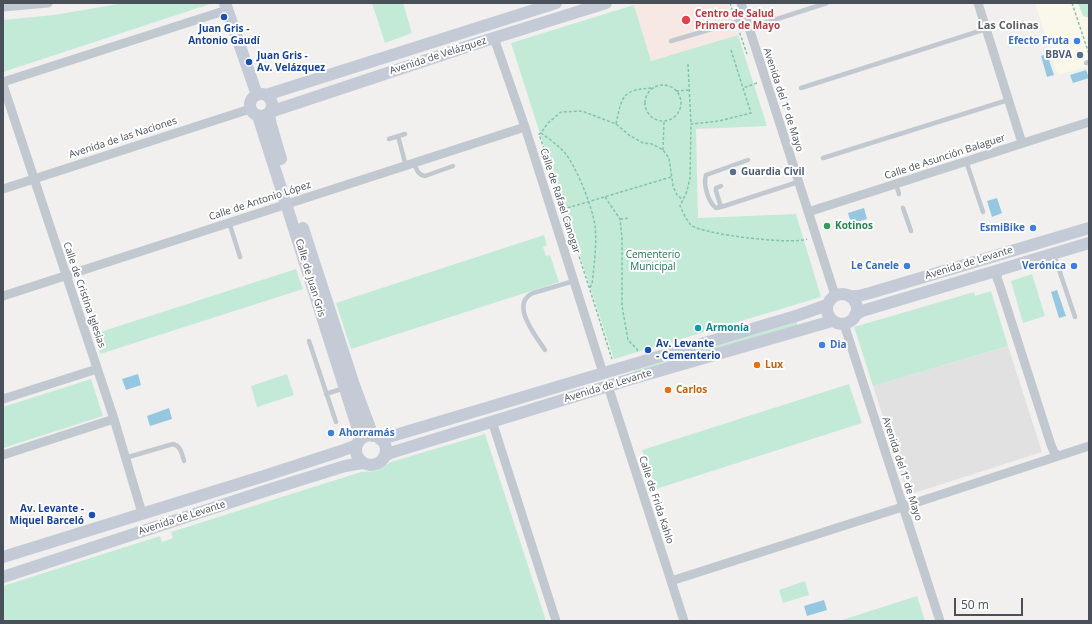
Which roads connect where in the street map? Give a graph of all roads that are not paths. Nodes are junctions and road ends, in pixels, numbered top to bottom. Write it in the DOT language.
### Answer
graph roads {
  1 [pos="48,3"];
  2 [pos="556,3"];
  3 [pos="606,3"];
  4 [pos="741,3"];
  5 [pos="827,3"];
  6 [pos="978,3"];
  7 [pos="226,6"];
  8 [pos="3,7"];
  9 [pos="746,19"];
  10 [pos="749,28"];
  11 [pos="986,29"];
  12 [pos="494,38"];
  13 [pos="672,41"];
  14 [pos="3,83"];
  15 [pos="801,88"];
  16 [pos="262,95"];
  17 [pos="1008,100"];
  18 [pos="262,113"];
  19 [pos="1089,122"];
  20 [pos="525,127"];
  21 [pos="405,134"];
  22 [pos="398,136"];
  23 [pos="389,139"];
  24 [pos="1022,144"];
  25 [pos="823,158"];
  26 [pos="748,160"];
  27 [pos="966,161"];
  28 [pos="410,164"];
  29 [pos="453,166"];
  30 [pos="34,179"];
  31 [pos="798,182"];
  32 [pos="896,184"];
  33 [pos="721,186"];
  34 [pos="3,189"];
  35 [pos="899,194"];
  36 [pos="290,202"];
  37 [pos="721,207"];
  38 [pos="903,208"];
  39 [pos="808,212"];
  40 [pos="983,212"];
  41 [pos="229,222"];
  42 [pos="1089,228"];
  43 [pos="910,231"];
  44 [pos="1089,243"];
  45 [pos="1054,253"];
  46 [pos="240,257"];
  47 [pos="998,270"];
  48 [pos="65,276"];
  49 [pos="574,281"];
  50 [pos="835,295"];
  51 [pos="3,296"];
  52 [pos="849,296"];
  53 [pos="827,305"];
  54 [pos="856,315"];
  55 [pos="1075,317"];
  56 [pos="832,321"];
  57 [pos="844,324"];
  58 [pos="309,341"];
  59 [pos="545,350"];
  60 [pos="97,369"];
  61 [pos="603,373"];
  62 [pos="608,386"];
  63 [pos="344,388"];
  64 [pos="326,394"];
  65 [pos="3,399"];
  66 [pos="114,419"];
  67 [pos="492,421"];
  68 [pos="336,422"];
  69 [pos="368,440"];
  70 [pos="1089,446"];
  71 [pos="3,454"];
  72 [pos="385,456"];
  73 [pos="1058,456"];
  74 [pos="125,458"];
  75 [pos="184,461"];
  76 [pos="362,462"];
  77 [pos="903,507"];
  78 [pos="142,513"];
  79 [pos="3,557"];
  80 [pos="3,577"];
  81 [pos="671,581"];
  82 [pos="556,621"];
  83 [pos="684,621"];
  84 [pos="940,621"];
  1 -- 8 [label="street"];
  2 -- 16 [label="street, Avenida de Velázquez"];
  3 -- 12 [label="street, Avenida de Velázquez"];
  4 -- 9 [label="street, Avenida del 1º de Mayo"];
  5 -- 10 [label="lane"];
  6 -- 11 [label="street"];
  7 -- 14 [label="street"];
  7 -- 16 [label="street"];
  9 -- 10 [label="street, Avenida del 1º de Mayo"];
  9 -- 13 [label="lane"];
  10 -- 31 [label="street, Avenida del 1º de Mayo"];
  11 -- 15 [label="lane"];
  11 -- 17 [label="street"];
  12 -- 18 [label="street, Avenida de Velázquez"];
  12 -- 20 [label="street, Calle de Rafael Canogar"];
  14 -- 30 [label="street, Calle de Cristina Iglesias"];
  16 -- 18 [label="street, Calle de Juan Gris"];
  16 -- 18 [label="street"];
  17 -- 24 [label="street"];
  17 -- 25 [label="lane"];
  18 -- 30 [label="street, Avenida de las Naciones"];
  18 -- 36 [label="street, Calle de Juan Gris"];
  19 -- 24 [label="street, Calle de Asunción Balaguer"];
  20 -- 28 [label="street, Calle de Antonio López"];
  20 -- 49 [label="street, Calle de Rafael Canogar"];
  21 -- 22 [label="lane"];
  22 -- 23 [label="lane"];
  22 -- 28 [label="lane"];
  24 -- 27 [label="street, Calle de Asunción Balaguer"];
  26 -- 37 [label="lane"];
  27 -- 32 [label="street, Calle de Asunción Balaguer"];
  27 -- 40 [label="lane"];
  28 -- 29 [label="lane"];
  28 -- 36 [label="street, Calle de Antonio López"];
  30 -- 34 [label="street, Avenida de las Naciones"];
  30 -- 48 [label="street, Calle de Cristina Iglesias"];
  31 -- 37 [label="lane"];
  31 -- 39 [label="street, Avenida del 1º de Mayo"];
  32 -- 35 [label="lane"];
  32 -- 39 [label="street, Calle de Asunción Balaguer"];
  33 -- 37 [label="lane"];
  36 -- 41 [label="street, Calle de Antonio López"];
  36 -- 63 [label="street, Calle de Juan Gris"];
  36 -- 69 [label="street, Calle de Juan Gris"];
  38 -- 43 [label="lane"];
  39 -- 50 [label="street, Avenida del 1º de Mayo"];
  41 -- 46 [label="lane"];
  41 -- 48 [label="street, Calle de Antonio López"];
  42 -- 52 [label="street, Avenida de Levante"];
  44 -- 45 [label="street, Avenida de Levante"];
  45 -- 47 [label="street, Avenida de Levante"];
  45 -- 55 [label="lane"];
  47 -- 54 [label="street, Avenida de Levante"];
  47 -- 73 [label="street"];
  48 -- 51 [label="street, Calle de Antonio López"];
  48 -- 60 [label="street, Calle de Cristina Iglesias"];
  49 -- 59 [label="lane"];
  49 -- 61 [label="street, Calle de Rafael Canogar"];
  50 -- 52 [label="street"];
  50 -- 53 [label="street"];
  52 -- 54 [label="street"];
  53 -- 56 [label="street"];
  53 -- 61 [label="street, Avenida de Levante"];
  54 -- 57 [label="street"];
  56 -- 57 [label="street"];
  56 -- 62 [label="street, Avenida de Levante"];
  57 -- 77 [label="street, Avenida del 1º de Mayo"];
  58 -- 64 [label="lane"];
  60 -- 65 [label="street"];
  60 -- 66 [label="street, Calle de Cristina Iglesias"];
  61 -- 69 [label="street, Avenida de Levante"];
  62 -- 67 [label="street, Avenida de Levante"];
  62 -- 81 [label="street, Calle de Frida Kahlo"];
  63 -- 64 [label="lane"];
  63 -- 69 [label="street, Calle de Juan Gris"];
  64 -- 68 [label="lane"];
  66 -- 71 [label="street"];
  66 -- 74 [label="street, Calle de Cristina Iglesias"];
  67 -- 72 [label="street, Avenida de Levante"];
  67 -- 82 [label="street"];
  69 -- 72 [label="street"];
  69 -- 76 [label="street"];
  69 -- 78 [label="street, Avenida de Levante"];
  70 -- 73 [label="street"];
  72 -- 76 [label="street"];
  73 -- 77 [label="street"];
  74 -- 75 [label="lane"];
  74 -- 78 [label="street, Calle de Cristina Iglesias"];
  76 -- 80 [label="street, Avenida de Levante"];
  77 -- 81 [label="street"];
  77 -- 84 [label="street, Avenida del 1º de Mayo"];
  78 -- 79 [label="street, Avenida de Levante"];
  81 -- 83 [label="street, Calle de Frida Kahlo"];
}
